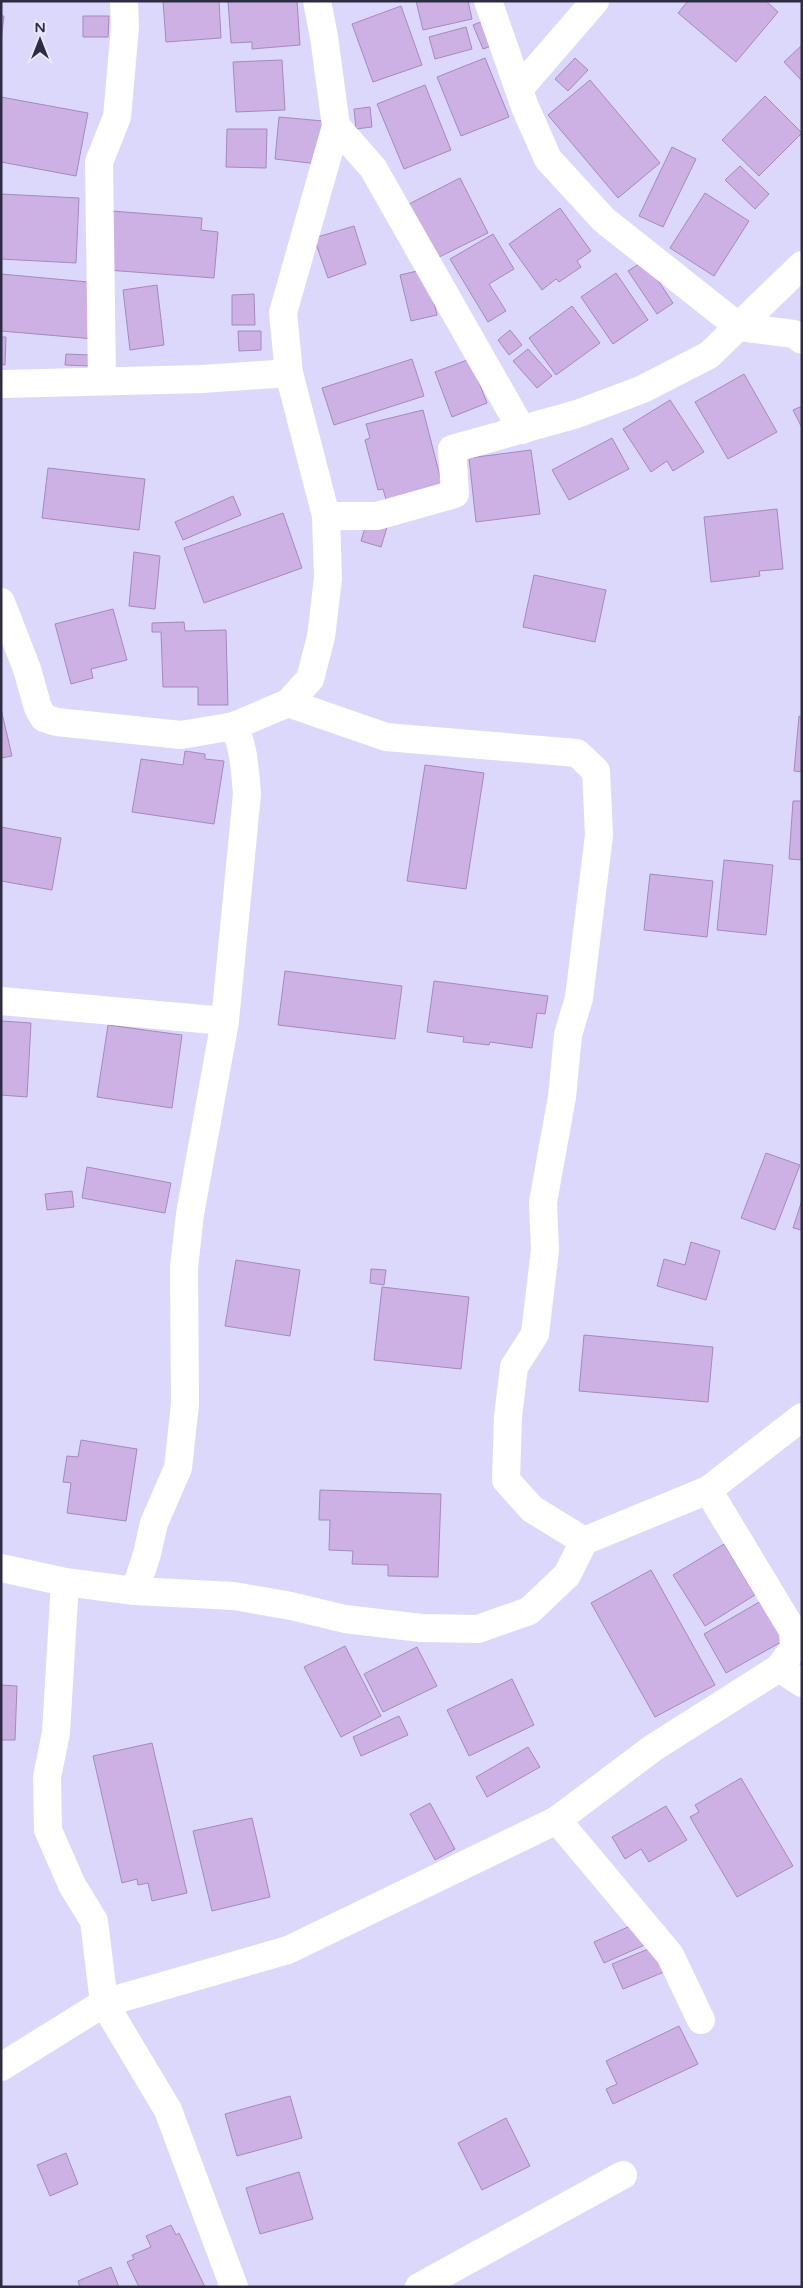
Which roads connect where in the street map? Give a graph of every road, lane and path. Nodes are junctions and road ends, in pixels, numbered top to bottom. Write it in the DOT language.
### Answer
graph roads {
  1 [pos="124,1"];
  2 [pos="316,1"];
  3 [pos="488,1"];
  4 [pos="595,1"];
  5 [pos="519,89"];
  6 [pos="336,126"];
  7 [pos="802,265"];
  8 [pos="739,327"];
  9 [pos="802,340"];
  10 [pos="289,373"];
  11 [pos="102,380"];
  12 [pos="1,384"];
  13 [pos="522,430"];
  14 [pos="326,516"];
  15 [pos="1,602"];
  16 [pos="288,703"];
  17 [pos="234,726"];
  18 [pos="1,1001"];
  19 [pos="225,1021"];
  20 [pos="802,1417"];
  21 [pos="708,1490"];
  22 [pos="584,1541"];
  23 [pos="1,1568"];
  24 [pos="65,1582"];
  25 [pos="135,1591"];
  26 [pos="780,1668"];
  27 [pos="802,1683"];
  28 [pos="556,1820"];
  29 [pos="104,2003"];
  30 [pos="701,2020"];
  31 [pos="1,2068"];
  32 [pos="623,2176"];
  33 [pos="234,2287"];
  34 [pos="419,2287"];
  1 -- 11 [label="street"];
  2 -- 6 [label="street"];
  3 -- 5 [label="street"];
  4 -- 5 [label="street"];
  5 -- 8 [label="street"];
  6 -- 10 [label="street"];
  6 -- 13 [label="street"];
  7 -- 8 [label="street"];
  8 -- 9 [label="street"];
  8 -- 13 [label="street"];
  10 -- 11 [label="street"];
  10 -- 14 [label="street"];
  11 -- 12 [label="street"];
  13 -- 14 [label="street"];
  14 -- 16 [label="street"];
  15 -- 17 [label="street"];
  16 -- 17 [label="street"];
  16 -- 22 [label="street"];
  17 -- 19 [label="street"];
  18 -- 19 [label="street"];
  19 -- 25 [label="street"];
  20 -- 21 [label="street"];
  21 -- 22 [label="street"];
  21 -- 26 [label="street"];
  22 -- 25 [label="street"];
  23 -- 24 [label="street"];
  24 -- 25 [label="street"];
  24 -- 29 [label="street"];
  26 -- 27 [label="street"];
  26 -- 28 [label="street"];
  28 -- 29 [label="street"];
  28 -- 30 [label="street"];
  29 -- 31 [label="street"];
  29 -- 33 [label="street"];
  32 -- 34 [label="street"];
}
